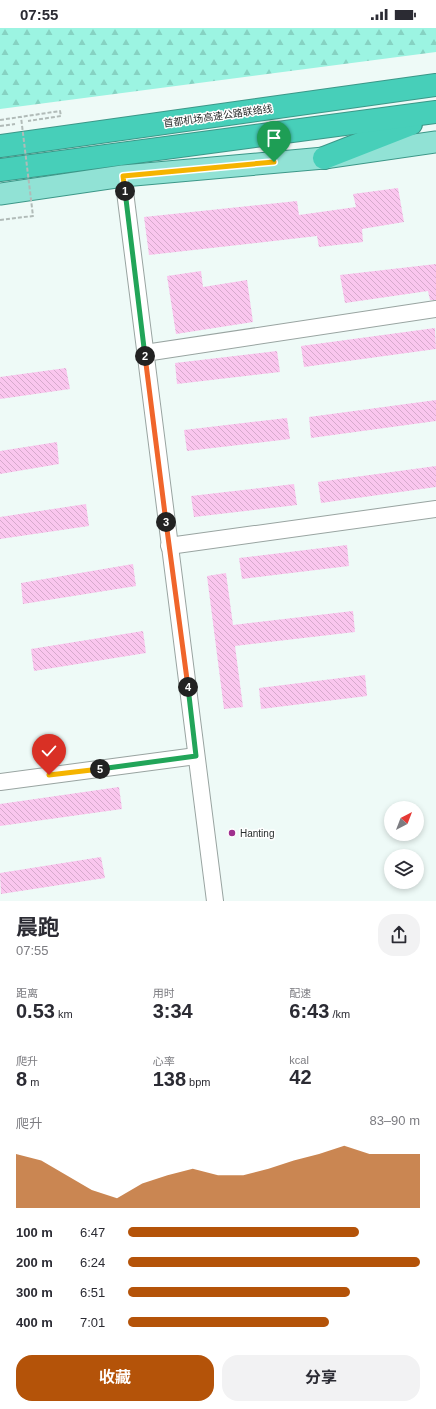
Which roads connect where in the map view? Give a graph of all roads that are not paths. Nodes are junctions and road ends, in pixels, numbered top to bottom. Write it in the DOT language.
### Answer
graph roads {
  1 [pos="436,85"];
  2 [pos="436,113"];
  3 [pos="5,137"];
  4 [pos="436,142"];
  5 [pos="324,158"];
  6 [pos="0,170"];
  7 [pos="123,176"];
  8 [pos="0,194"];
  9 [pos="436,309"];
  10 [pos="145,353"];
  11 [pos="436,510"];
  12 [pos="170,546"];
  13 [pos="196,756"];
  14 [pos="0,782"];
  15 [pos="215,901"];
  1 -- 3 [label="highway, 首都机场高速公路联络线"];
  2 -- 5 [label="highway"];
  2 -- 6 [label="highway"];
  4 -- 5 [label="main road"];
  5 -- 7 [label="main road"];
  7 -- 8 [label="main road"];
  7 -- 10 [label="street"];
  9 -- 10 [label="street"];
  10 -- 12 [label="street"];
  11 -- 12 [label="street"];
  12 -- 13 [label="street"];
  13 -- 14 [label="street"];
  13 -- 15 [label="street"];
}
